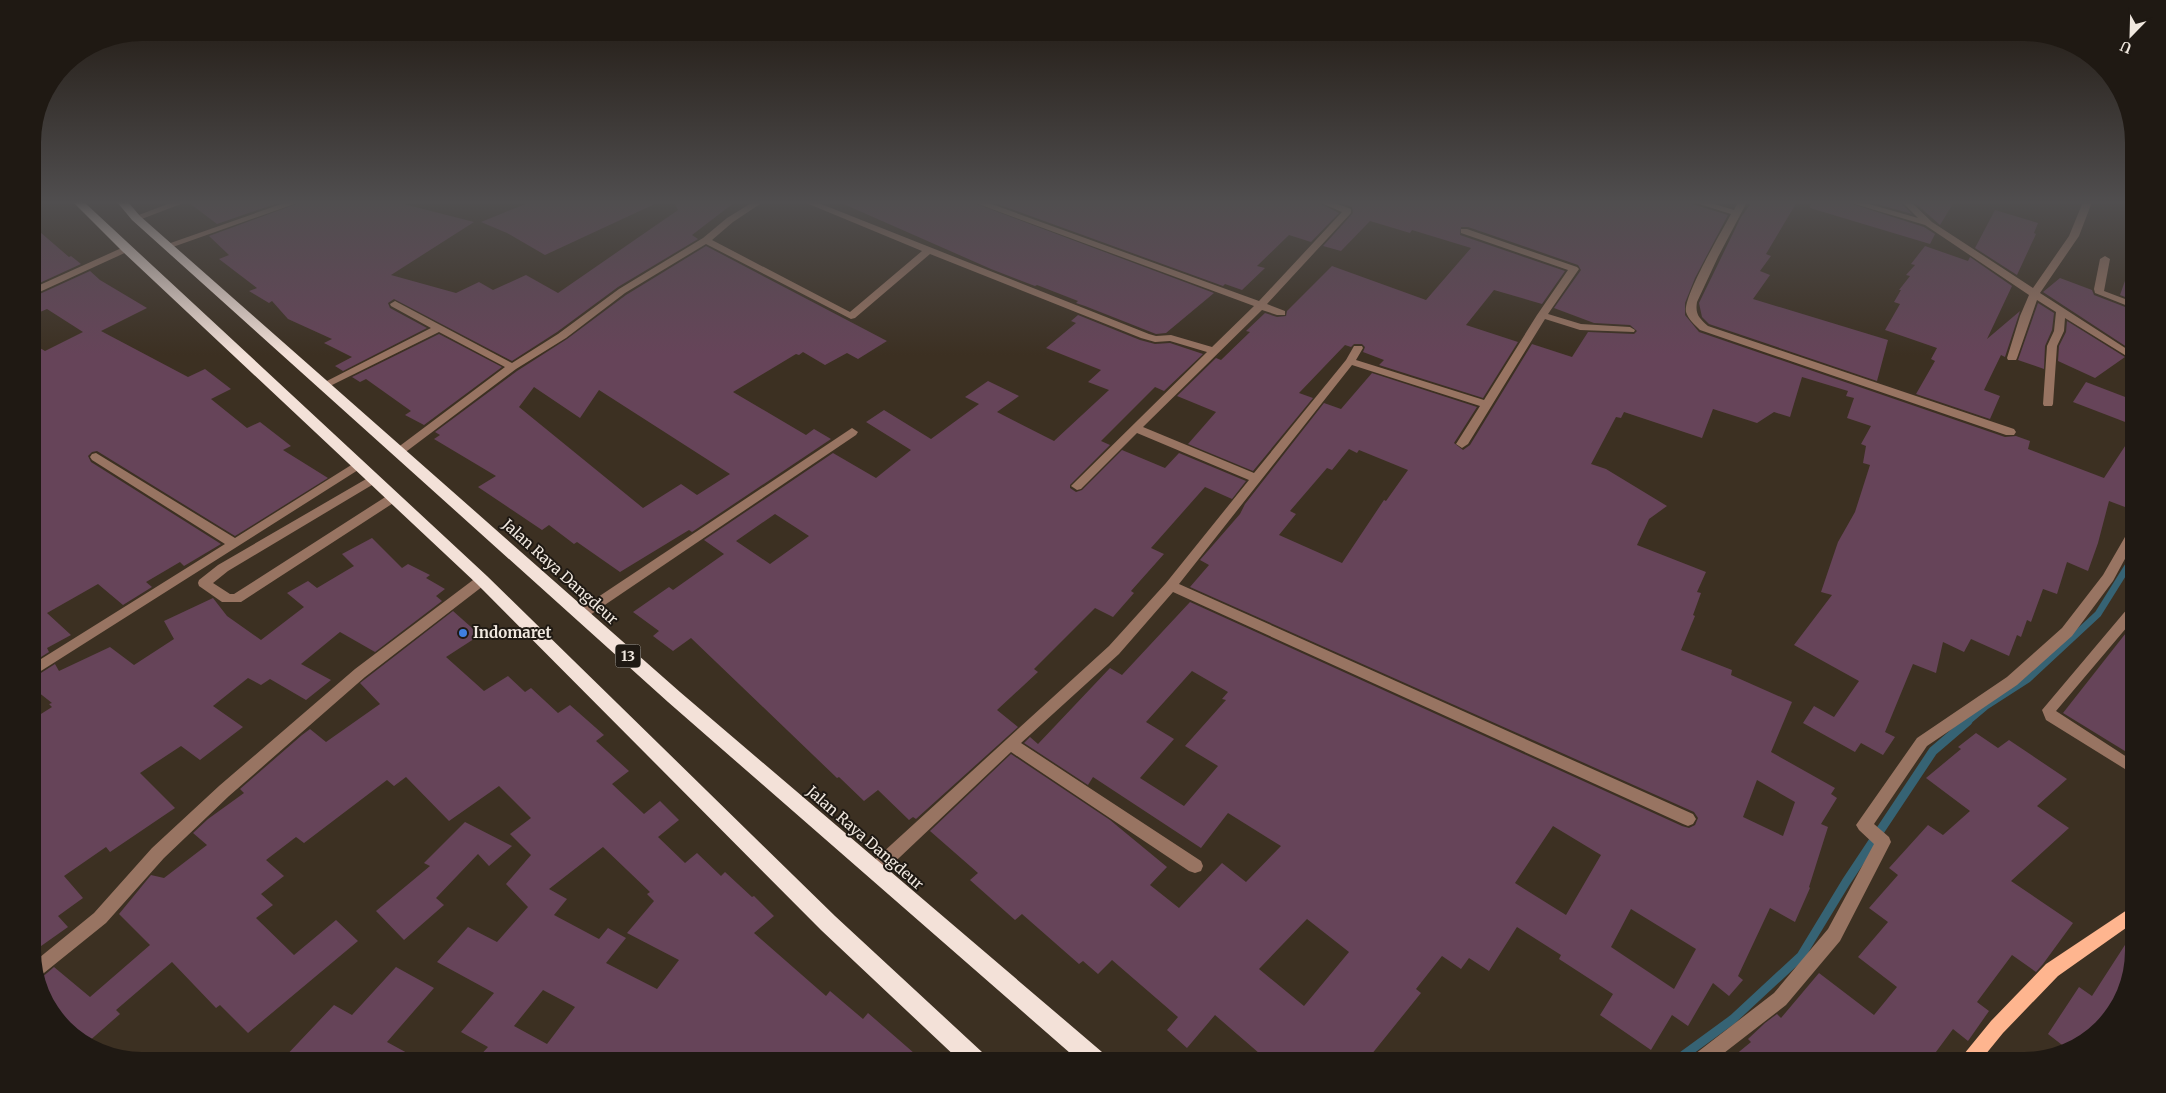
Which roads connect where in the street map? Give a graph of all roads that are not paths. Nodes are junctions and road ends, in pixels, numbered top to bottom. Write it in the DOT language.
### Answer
graph roads {
  1 [pos="117,253"];
  2 [pos="130,253"];
  3 [pos="175,253"];
  4 [pos="685,253"];
  5 [pos="731,253"];
  6 [pos="925,253"];
  7 [pos="940,253"];
  8 [pos="1116,253"];
  9 [pos="1309,253"];
  10 [pos="1529,253"];
  11 [pos="1715,253"];
  12 [pos="1974,253"];
  13 [pos="2062,253"];
  14 [pos="2105,259"];
  15 [pos="41,288"];
  16 [pos="2035,293"];
  17 [pos="2125,302"];
  18 [pos="395,304"];
  19 [pos="1260,306"];
  20 [pos="2061,310"];
  21 [pos="1281,313"];
  22 [pos="1542,315"];
  23 [pos="438,328"];
  24 [pos="1630,330"];
  25 [pos="1358,348"];
  26 [pos="1214,351"];
  27 [pos="2125,352"];
  28 [pos="2012,358"];
  29 [pos="1350,361"];
  30 [pos="512,367"];
  31 [pos="322,386"];
  32 [pos="1485,404"];
  33 [pos="2048,404"];
  34 [pos="1135,428"];
  35 [pos="852,432"];
  36 [pos="2010,432"];
  37 [pos="1462,444"];
  38 [pos="399,451"];
  39 [pos="96,457"];
  40 [pos="360,465"];
  41 [pos="373,479"];
  42 [pos="1257,479"];
  43 [pos="1077,486"];
  44 [pos="394,496"];
  45 [pos="234,544"];
  46 [pos="2125,548"];
  47 [pos="482,580"];
  48 [pos="1171,586"];
  49 [pos="582,614"];
  50 [pos="2125,620"];
  51 [pos="41,666"];
  52 [pos="1010,744"];
  53 [pos="2125,762"];
  54 [pos="1688,820"];
  55 [pos="1195,866"];
  56 [pos="875,870"];
  57 [pos="2125,920"];
  58 [pos="42,966"];
  59 [pos="965,1052"];
  60 [pos="1085,1052"];
  61 [pos="1711,1052"];
  62 [pos="1977,1052"];
  1 -- 15 [label="street"];
  2 -- 40 [label="highway"];
  3 -- 31 [label="highway, Jalan Raya Dangdeur / 13"];
  4 -- 30 [label="street"];
  5 -- 6 [label="street"];
  7 -- 26 [label="street"];
  8 -- 19 [label="street"];
  9 -- 19 [label="street"];
  10 -- 22 [label="street"];
  11 -- 36 [label="street"];
  12 -- 16 [label="street"];
  13 -- 16 [label="street"];
  14 -- 17 [label="street"];
  16 -- 20 [label="street"];
  16 -- 28 [label="street"];
  18 -- 23 [label="street"];
  19 -- 21 [label="street"];
  19 -- 26 [label="street"];
  20 -- 27 [label="street"];
  20 -- 33 [label="street"];
  22 -- 24 [label="street"];
  22 -- 32 [label="street"];
  23 -- 30 [label="street"];
  23 -- 31 [label="street"];
  25 -- 29 [label="street"];
  26 -- 34 [label="street"];
  29 -- 32 [label="street"];
  29 -- 42 [label="street"];
  30 -- 38 [label="street"];
  31 -- 38 [label="highway, Jalan Raya Dangdeur / 13"];
  32 -- 37 [label="street"];
  34 -- 42 [label="street"];
  34 -- 43 [label="street"];
  35 -- 49 [label="street"];
  38 -- 49 [label="highway, Jalan Raya Dangdeur / 13"];
  39 -- 45 [label="street"];
  40 -- 41 [label="highway"];
  40 -- 45 [label="street"];
  41 -- 44 [label="highway"];
  41 -- 44 [label="street"];
  42 -- 48 [label="street"];
  44 -- 47 [label="highway"];
  45 -- 51 [label="street"];
  46 -- 61 [label="street"];
  47 -- 58 [label="street"];
  47 -- 59 [label="highway"];
  48 -- 52 [label="street"];
  48 -- 54 [label="street"];
  49 -- 56 [label="highway, Jalan Raya Dangdeur / 13"];
  50 -- 53 [label="street"];
  52 -- 55 [label="street"];
  52 -- 56 [label="street"];
  56 -- 60 [label="highway, Jalan Raya Dangdeur / 13"];
  57 -- 62 [label="main road"];
}
